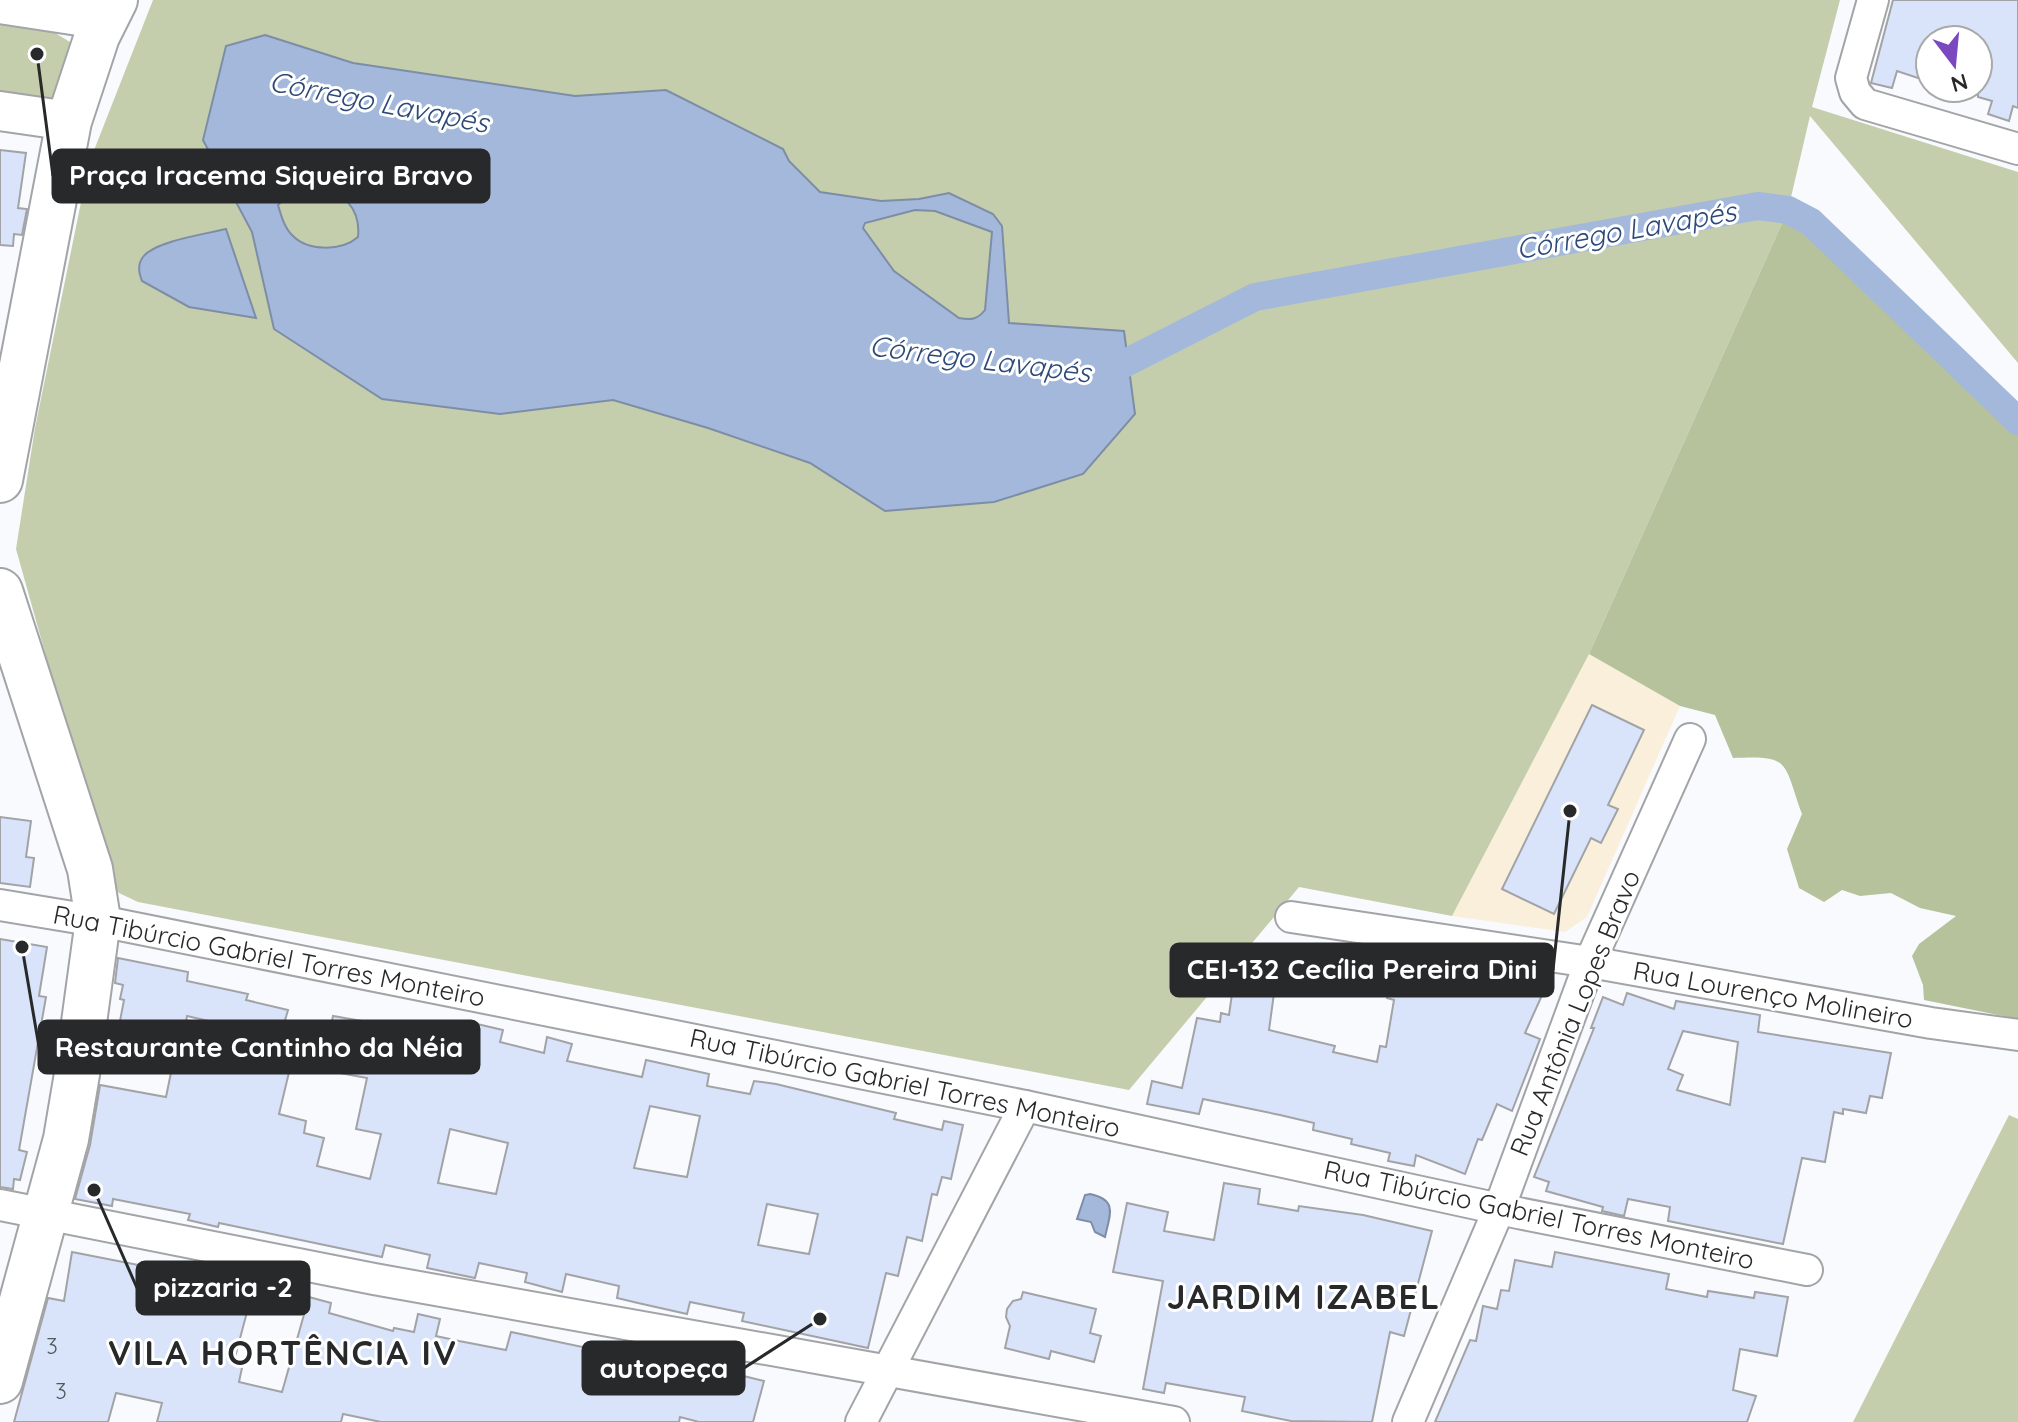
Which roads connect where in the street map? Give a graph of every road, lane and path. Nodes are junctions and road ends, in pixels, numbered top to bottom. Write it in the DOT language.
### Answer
graph roads {
  1 [pos="1873,0"];
  2 [pos="0,4"];
  3 [pos="106,19"];
  4 [pos="0,111"];
  5 [pos="69,121"];
  6 [pos="2018,149"];
  7 [pos="10,361"];
  8 [pos="0,480"];
  9 [pos="0,591"];
  10 [pos="1690,739"];
  11 [pos="0,905"];
  12 [pos="1291,917"];
  13 [pos="98,920"];
  14 [pos="1590,962"];
  15 [pos="2018,1035"];
  16 [pos="1025,1106"];
  17 [pos="0,1205"];
  18 [pos="1499,1209"];
  19 [pos="48,1214"];
  20 [pos="1807,1270"];
  21 [pos="888,1370"];
  22 [pos="0,1381"];
  23 [pos="861,1422"];
  24 [pos="1174,1422"];
  25 [pos="1408,1422"];
  1 -- 6 [label="street"];
  2 -- 3 [label="street"];
  3 -- 5 [label="main road"];
  4 -- 5 [label="street"];
  5 -- 7 [label="main road"];
  7 -- 8 [label="main road"];
  9 -- 13 [label="main road"];
  10 -- 14 [label="street, Rua Antônia Lopes Bravo"];
  11 -- 13 [label="street, Rua Tibúrcio Gabriel Torres Monteiro"];
  12 -- 14 [label="street, Rua Lourenço Molineiro"];
  13 -- 16 [label="street, Rua Tibúrcio Gabriel Torres Monteiro"];
  13 -- 19 [label="main road"];
  14 -- 15 [label="street, Rua Lourenço Molineiro"];
  14 -- 18 [label="street, Rua Antônia Lopes Bravo"];
  16 -- 18 [label="street, Rua Tibúrcio Gabriel Torres Monteiro"];
  16 -- 21 [label="street"];
  17 -- 19 [label="street"];
  18 -- 20 [label="street, Rua Tibúrcio Gabriel Torres Monteiro"];
  18 -- 25 [label="street, Rua Antônia Lopes Bravo"];
  19 -- 21 [label="street"];
  19 -- 22 [label="main road"];
  21 -- 23 [label="street"];
  21 -- 24 [label="street"];
}
